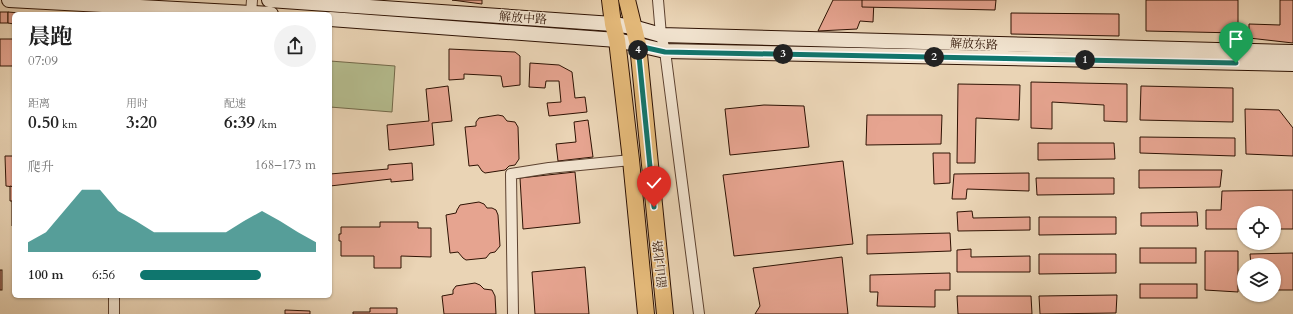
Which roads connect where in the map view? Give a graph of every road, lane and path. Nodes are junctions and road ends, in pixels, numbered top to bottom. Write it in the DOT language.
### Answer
graph roads {
  1 [pos="9,0"];
  2 [pos="269,0"];
  3 [pos="610,0"];
  4 [pos="627,0"];
  5 [pos="658,0"];
  6 [pos="251,6"];
  7 [pos="186,12"];
  8 [pos="266,12"];
  9 [pos="332,18"];
  10 [pos="613,24"];
  11 [pos="633,27"];
  12 [pos="661,35"];
  13 [pos="617,40"];
  14 [pos="638,46"];
  15 [pos="665,52"];
  16 [pos="1293,52"];
  17 [pos="1293,64"];
  18 [pos="631,160"];
  19 [pos="114,298"];
  20 [pos="114,314"];
  21 [pos="513,314"];
  22 [pos="646,314"];
  23 [pos="665,314"];
  24 [pos="699,314"];
  1 -- 7 [label="main road"];
  2 -- 10 [label="main road, 解放中路"];
  3 -- 10 [label="main road, 韶山北路"];
  4 -- 11 [label="main road, 韶山北路"];
  5 -- 12 [label="street"];
  6 -- 7 [label="main road"];
  6 -- 8 [label="main road"];
  9 -- 13 [label="main road, 解放中路"];
  10 -- 11 [label="main road, 解放中路"];
  10 -- 13 [label="main road, 韶山北路"];
  11 -- 12 [label="main road, 解放东路"];
  11 -- 14 [label="main road, 韶山北路"];
  12 -- 15 [label="street"];
  12 -- 16 [label="main road, 解放东路"];
  13 -- 14 [label="main road, 解放中路"];
  13 -- 18 [label="main road, 韶山北路"];
  14 -- 15 [label="main road, 解放东路"];
  14 -- 23 [label="main road, 韶山北路"];
  15 -- 17 [label="main road, 解放东路"];
  15 -- 24 [label="street"];
  18 -- 21 [label="street"];
  18 -- 22 [label="main road, 韶山北路"];
  19 -- 20 [label="street"];
}
